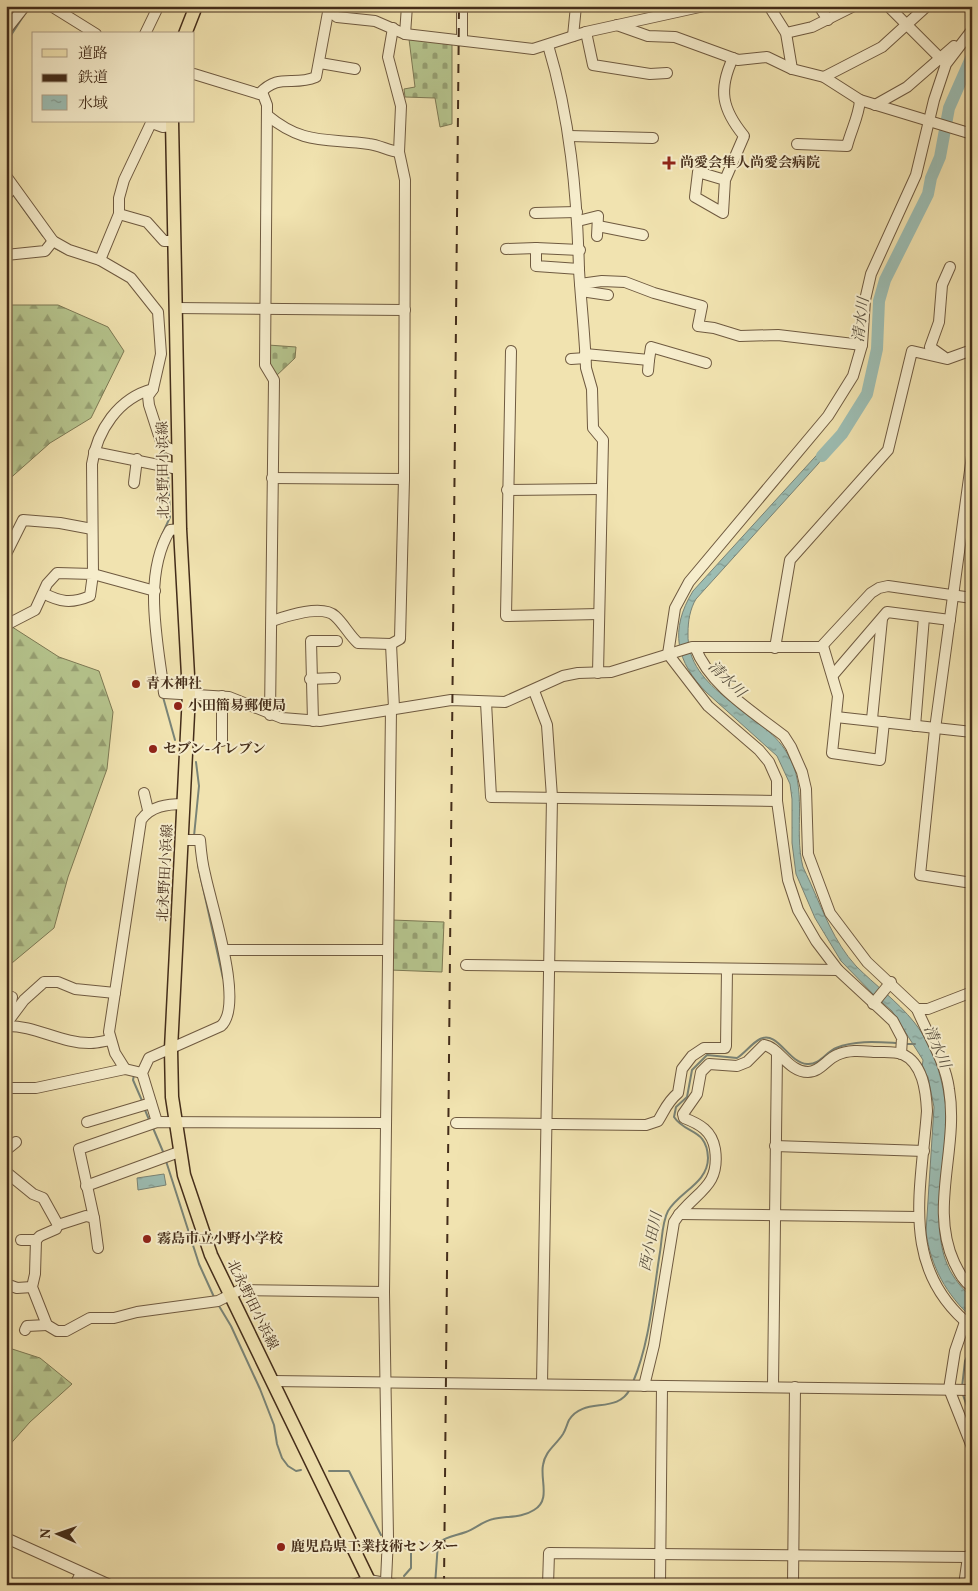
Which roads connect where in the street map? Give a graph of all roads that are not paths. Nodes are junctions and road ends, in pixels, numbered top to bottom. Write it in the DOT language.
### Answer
graph roads {
  1 [pos="25,6"];
  2 [pos="52,6"];
  3 [pos="196,6"];
  4 [pos="407,6"];
  5 [pos="462,6"];
  6 [pos="576,6"];
  7 [pos="769,6"];
  8 [pos="819,6"];
  9 [pos="854,6"];
  10 [pos="888,6"];
  11 [pos="927,6"];
  12 [pos="702,7"];
  13 [pos="158,8"];
  14 [pos="329,9"];
  15 [pos="828,20"];
  16 [pos="616,25"];
  17 [pos="906,25"];
  18 [pos="393,28"];
  19 [pos="972,29"];
  20 [pos="6,30"];
  21 [pos="93,32"];
  22 [pos="146,32"];
  23 [pos="186,32"];
  24 [pos="586,32"];
  25 [pos="786,33"];
  26 [pos="405,34"];
  27 [pos="573,36"];
  28 [pos="462,40"];
  29 [pos="548,45"];
  30 [pos="733,58"];
  31 [pos="943,61"];
  32 [pos="320,63"];
  33 [pos="792,68"];
  34 [pos="355,69"];
  35 [pos="667,73"];
  36 [pos="195,74"];
  37 [pos="824,77"];
  38 [pos="262,92"];
  39 [pos="860,100"];
  40 [pos="875,105"];
  41 [pos="267,114"];
  42 [pos="929,121"];
  43 [pos="152,122"];
  44 [pos="172,123"];
  45 [pos="972,134"];
  46 [pos="569,136"];
  47 [pos="653,138"];
  48 [pos="797,144"];
  49 [pos="399,152"];
  50 [pos="6,176"];
  51 [pos="725,180"];
  52 [pos="13,187"];
  53 [pos="6,196"];
  54 [pos="535,213"];
  55 [pos="119,214"];
  56 [pos="577,217"];
  57 [pos="643,235"];
  58 [pos="175,241"];
  59 [pos="54,242"];
  60 [pos="536,248"];
  61 [pos="506,249"];
  62 [pos="580,250"];
  63 [pos="6,255"];
  64 [pos="100,260"];
  65 [pos="950,267"];
  66 [pos="579,269"];
  67 [pos="581,287"];
  68 [pos="608,295"];
  69 [pos="176,308"];
  70 [pos="264,310"];
  71 [pos="405,310"];
  72 [pos="177,338"];
  73 [pos="162,340"];
  74 [pos="862,345"];
  75 [pos="972,350"];
  76 [pos="511,351"];
  77 [pos="586,356"];
  78 [pos="571,358"];
  79 [pos="649,360"];
  80 [pos="947,360"];
  81 [pos="706,362"];
  82 [pos="648,372"];
  83 [pos="150,390"];
  84 [pos="94,452"];
  85 [pos="178,452"];
  86 [pos="972,456"];
  87 [pos="137,458"];
  88 [pos="172,467"];
  89 [pos="272,478"];
  90 [pos="404,479"];
  91 [pos="134,483"];
  92 [pos="601,489"];
  93 [pos="508,490"];
  94 [pos="92,529"];
  95 [pos="180,529"];
  96 [pos="6,554"];
  97 [pos="93,574"];
  98 [pos="152,590"];
  99 [pos="42,593"];
  100 [pos="953,595"];
  101 [pos="972,598"];
  102 [pos="599,614"];
  103 [pos="924,616"];
  104 [pos="882,620"];
  105 [pos="950,620"];
  106 [pos="272,621"];
  107 [pos="6,625"];
  108 [pos="336,641"];
  109 [pos="391,644"];
  110 [pos="824,646"];
  111 [pos="693,647"];
  112 [pos="774,648"];
  113 [pos="671,654"];
  114 [pos="598,673"];
  115 [pos="833,675"];
  116 [pos="334,678"];
  117 [pos="310,679"];
  118 [pos="534,690"];
  119 [pos="190,694"];
  120 [pos="222,696"];
  121 [pos="486,702"];
  122 [pos="392,709"];
  123 [pos="270,715"];
  124 [pos="836,717"];
  125 [pos="872,719"];
  126 [pos="313,721"];
  127 [pos="884,722"];
  128 [pos="915,726"];
  129 [pos="935,729"];
  130 [pos="972,732"];
  131 [pos="222,741"];
  132 [pos="144,793"];
  133 [pos="552,797"];
  134 [pos="777,801"];
  135 [pos="184,804"];
  136 [pos="148,810"];
  137 [pos="190,840"];
  138 [pos="972,882"];
  139 [pos="224,950"];
  140 [pos="388,950"];
  141 [pos="466,965"];
  142 [pos="549,967"];
  143 [pos="727,969"];
  144 [pos="838,970"];
  145 [pos="890,982"];
  146 [pos="972,992"];
  147 [pos="115,993"];
  148 [pos="12,997"];
  149 [pos="873,1004"];
  150 [pos="917,1009"];
  151 [pos="6,1025"];
  152 [pos="110,1040"];
  153 [pos="171,1049"];
  154 [pos="776,1054"];
  155 [pos="902,1054"];
  156 [pos="132,1071"];
  157 [pos="6,1088"];
  158 [pos="146,1104"];
  159 [pos="87,1122"];
  160 [pos="175,1122"];
  161 [pos="456,1123"];
  162 [pos="153,1124"];
  163 [pos="385,1124"];
  164 [pos="546,1124"];
  165 [pos="16,1142"];
  166 [pos="775,1146"];
  167 [pos="6,1150"];
  168 [pos="924,1151"];
  169 [pos="171,1154"];
  170 [pos="6,1172"];
  171 [pos="86,1186"];
  172 [pos="678,1214"];
  173 [pos="774,1216"];
  174 [pos="918,1217"];
  175 [pos="94,1218"];
  176 [pos="58,1225"];
  177 [pos="21,1240"];
  178 [pos="36,1240"];
  179 [pos="98,1248"];
  180 [pos="6,1284"];
  181 [pos="32,1287"];
  182 [pos="972,1287"];
  183 [pos="384,1292"];
  184 [pos="230,1295"];
  185 [pos="47,1325"];
  186 [pos="968,1325"];
  187 [pos="25,1330"];
  188 [pos="272,1381"];
  189 [pos="385,1383"];
  190 [pos="542,1384"];
  191 [pos="641,1386"];
  192 [pos="662,1386"];
  193 [pos="773,1386"];
  194 [pos="795,1387"];
  195 [pos="952,1389"];
  196 [pos="971,1390"];
  197 [pos="972,1447"];
  198 [pos="6,1538"];
  199 [pos="660,1554"];
  200 [pos="970,1555"];
  201 [pos="794,1556"];
  202 [pos="81,1573"];
  203 [pos="386,1582"];
  204 [pos="370,1583"];
  205 [pos="76,1585"];
  206 [pos="110,1585"];
  207 [pos="352,1585"];
  208 [pos="396,1585"];
  209 [pos="548,1585"];
  210 [pos="660,1585"];
  211 [pos="793,1585"];
  212 [pos="964,1585"];
  1 -- 20 [label="street"];
  2 -- 21 [label="street"];
  3 -- 23 [label="main road"];
  4 -- 26 [label="street"];
  5 -- 28 [label="street"];
  6 -- 27 [label="street"];
  7 -- 25 [label="street"];
  8 -- 15 [label="street"];
  9 -- 15 [label="street"];
  10 -- 17 [label="street"];
  11 -- 17 [label="street"];
  12 -- 16 [label="street"];
  13 -- 22 [label="street"];
  14 -- 18 [label="street"];
  14 -- 32 [label="street"];
  15 -- 25 [label="street"];
  16 -- 24 [label="street"];
  16 -- 30 [label="street"];
  17 -- 31 [label="street"];
  17 -- 37 [label="street"];
  18 -- 26 [label="street"];
  18 -- 49 [label="street"];
  19 -- 31 [label="street"];
  24 -- 27 [label="street"];
  24 -- 35 [label="street"];
  25 -- 33 [label="street"];
  26 -- 28 [label="street"];
  27 -- 29 [label="street"];
  28 -- 29 [label="street"];
  29 -- 46 [label="street"];
  30 -- 33 [label="street"];
  30 -- 51 [label="street"];
  31 -- 40 [label="street"];
  31 -- 42 [label="street"];
  32 -- 34 [label="street"];
  32 -- 38 [label="street"];
  33 -- 37 [label="street"];
  36 -- 38 [label="street"];
  37 -- 39 [label="street"];
  38 -- 41 [label="street"];
  39 -- 40 [label="street"];
  39 -- 48 [label="street"];
  40 -- 42 [label="street"];
  41 -- 49 [label="street"];
  41 -- 70 [label="street"];
  42 -- 45 [label="street"];
  42 -- 74 [label="street"];
  43 -- 44 [label="street"];
  43 -- 55 [label="street"];
  44 -- 58 [label="main road, 北永野田小浜線"];
  46 -- 47 [label="street"];
  46 -- 56 [label="street"];
  49 -- 71 [label="street"];
  50 -- 52 [label="street"];
  52 -- 53 [label="street"];
  52 -- 59 [label="street"];
  54 -- 56 [label="street"];
  55 -- 58 [label="street"];
  55 -- 64 [label="street"];
  56 -- 57 [label="street"];
  56 -- 62 [label="street"];
  58 -- 69 [label="main road, 北永野田小浜線"];
  59 -- 63 [label="street"];
  59 -- 64 [label="street"];
  60 -- 61 [label="street"];
  60 -- 62 [label="street"];
  60 -- 66 [label="street"];
  62 -- 66 [label="street"];
  64 -- 73 [label="street"];
  65 -- 80 [label="street"];
  66 -- 67 [label="street"];
  67 -- 68 [label="street"];
  67 -- 74 [label="street"];
  67 -- 77 [label="street"];
  69 -- 70 [label="street"];
  69 -- 72 [label="main road, 北永野田小浜線"];
  70 -- 71 [label="street"];
  70 -- 89 [label="street"];
  71 -- 90 [label="street"];
  72 -- 73 [label="street"];
  72 -- 85 [label="main road, 北永野田小浜線"];
  73 -- 83 [label="street"];
  74 -- 113 [label="street"];
  75 -- 80 [label="street"];
  76 -- 93 [label="street"];
  77 -- 78 [label="street"];
  77 -- 79 [label="street"];
  77 -- 92 [label="street"];
  79 -- 81 [label="street"];
  79 -- 82 [label="street"];
  80 -- 112 [label="street"];
  83 -- 84 [label="street"];
  83 -- 85 [label="street"];
  84 -- 87 [label="street"];
  84 -- 94 [label="street"];
  85 -- 88 [label="main road, 北永野田小浜線"];
  86 -- 100 [label="street"];
  87 -- 88 [label="street"];
  87 -- 91 [label="street"];
  88 -- 95 [label="main road, 北永野田小浜線"];
  89 -- 90 [label="street"];
  89 -- 106 [label="street"];
  90 -- 109 [label="street"];
  92 -- 93 [label="street"];
  92 -- 102 [label="street"];
  93 -- 102 [label="street"];
  94 -- 96 [label="street"];
  94 -- 97 [label="street"];
  95 -- 98 [label="street"];
  95 -- 119 [label="main road, 北永野田小浜線"];
  97 -- 98 [label="street"];
  97 -- 99 [label="street"];
  97 -- 99 [label="street"];
  98 -- 119 [label="street"];
  99 -- 107 [label="street"];
  100 -- 101 [label="street"];
  100 -- 105 [label="street"];
  100 -- 110 [label="street"];
  102 -- 114 [label="street"];
  103 -- 104 [label="street"];
  103 -- 105 [label="street"];
  103 -- 128 [label="street"];
  104 -- 115 [label="street"];
  104 -- 125 [label="street"];
  105 -- 129 [label="street"];
  106 -- 109 [label="street"];
  106 -- 123 [label="street"];
  108 -- 117 [label="street"];
  109 -- 122 [label="street"];
  110 -- 112 [label="street"];
  110 -- 115 [label="street"];
  111 -- 112 [label="street"];
  111 -- 113 [label="street"];
  111 -- 145 [label="street"];
  113 -- 114 [label="street"];
  113 -- 134 [label="street"];
  114 -- 118 [label="street"];
  115 -- 124 [label="street"];
  116 -- 117 [label="street"];
  117 -- 126 [label="street"];
  118 -- 121 [label="street"];
  118 -- 133 [label="street"];
  119 -- 120 [label="street"];
  119 -- 135 [label="main road, 北永野田小浜線"];
  120 -- 123 [label="street"];
  120 -- 131 [label="street"];
  121 -- 122 [label="street"];
  121 -- 133 [label="street"];
  122 -- 126 [label="street"];
  122 -- 140 [label="street"];
  123 -- 126 [label="street"];
  124 -- 125 [label="street"];
  124 -- 127 [label="street"];
  125 -- 127 [label="street"];
  127 -- 128 [label="street"];
  128 -- 129 [label="street"];
  129 -- 130 [label="street"];
  129 -- 138 [label="street"];
  132 -- 136 [label="street"];
  133 -- 134 [label="street"];
  133 -- 142 [label="street"];
  134 -- 144 [label="street"];
  135 -- 136 [label="street"];
  135 -- 137 [label="main road, 北永野田小浜線"];
  136 -- 147 [label="street"];
  137 -- 139 [label="street"];
  137 -- 153 [label="main road, 北永野田小浜線"];
  139 -- 140 [label="street"];
  139 -- 153 [label="street"];
  140 -- 163 [label="street"];
  141 -- 142 [label="street"];
  142 -- 143 [label="street"];
  142 -- 164 [label="street"];
  143 -- 144 [label="street"];
  143 -- 164 [label="street"];
  144 -- 149 [label="street"];
  145 -- 149 [label="street"];
  145 -- 150 [label="street"];
  146 -- 150 [label="street"];
  147 -- 151 [label="street"];
  147 -- 152 [label="street"];
  148 -- 151 [label="street"];
  149 -- 155 [label="street"];
  150 -- 182 [label="street"];
  151 -- 152 [label="street"];
  152 -- 156 [label="street"];
  153 -- 156 [label="street"];
  153 -- 160 [label="main road, 北永野田小浜線"];
  154 -- 155 [label="street"];
  154 -- 166 [label="street"];
  154 -- 172 [label="street"];
  155 -- 168 [label="street"];
  156 -- 157 [label="street"];
  156 -- 158 [label="street"];
  158 -- 159 [label="street"];
  158 -- 162 [label="street"];
  160 -- 162 [label="street"];
  160 -- 163 [label="street"];
  160 -- 169 [label="main road, 北永野田小浜線"];
  161 -- 164 [label="street"];
  162 -- 171 [label="street"];
  163 -- 183 [label="street"];
  164 -- 190 [label="street"];
  165 -- 167 [label="street"];
  166 -- 168 [label="street"];
  166 -- 173 [label="street"];
  168 -- 174 [label="street"];
  169 -- 171 [label="street"];
  169 -- 184 [label="main road, 北永野田小浜線"];
  170 -- 176 [label="street"];
  171 -- 175 [label="street"];
  172 -- 173 [label="street"];
  172 -- 191 [label="street"];
  173 -- 174 [label="street"];
  173 -- 193 [label="street"];
  174 -- 186 [label="street"];
  175 -- 176 [label="street"];
  175 -- 179 [label="street"];
  176 -- 178 [label="street"];
  177 -- 178 [label="street"];
  178 -- 181 [label="street"];
  180 -- 181 [label="street"];
  181 -- 185 [label="street"];
  183 -- 184 [label="street"];
  183 -- 189 [label="street"];
  184 -- 185 [label="street"];
  184 -- 188 [label="main road, 北永野田小浜線"];
  185 -- 187 [label="street"];
  186 -- 195 [label="street"];
  188 -- 189 [label="street"];
  188 -- 204 [label="main road, 北永野田小浜線"];
  189 -- 190 [label="street"];
  189 -- 203 [label="street"];
  190 -- 191 [label="street"];
  191 -- 192 [label="street"];
  192 -- 193 [label="street"];
  192 -- 199 [label="street"];
  193 -- 194 [label="street"];
  194 -- 195 [label="street"];
  194 -- 201 [label="street"];
  195 -- 196 [label="street"];
  195 -- 197 [label="street"];
  198 -- 202 [label="street"];
  199 -- 201 [label="street"];
  199 -- 209 [label="street"];
  199 -- 210 [label="street"];
  200 -- 201 [label="street"];
  200 -- 212 [label="street"];
  201 -- 211 [label="street"];
  202 -- 205 [label="street"];
  202 -- 206 [label="street"];
  203 -- 204 [label="street"];
  203 -- 208 [label="street"];
  204 -- 207 [label="street"];
}
